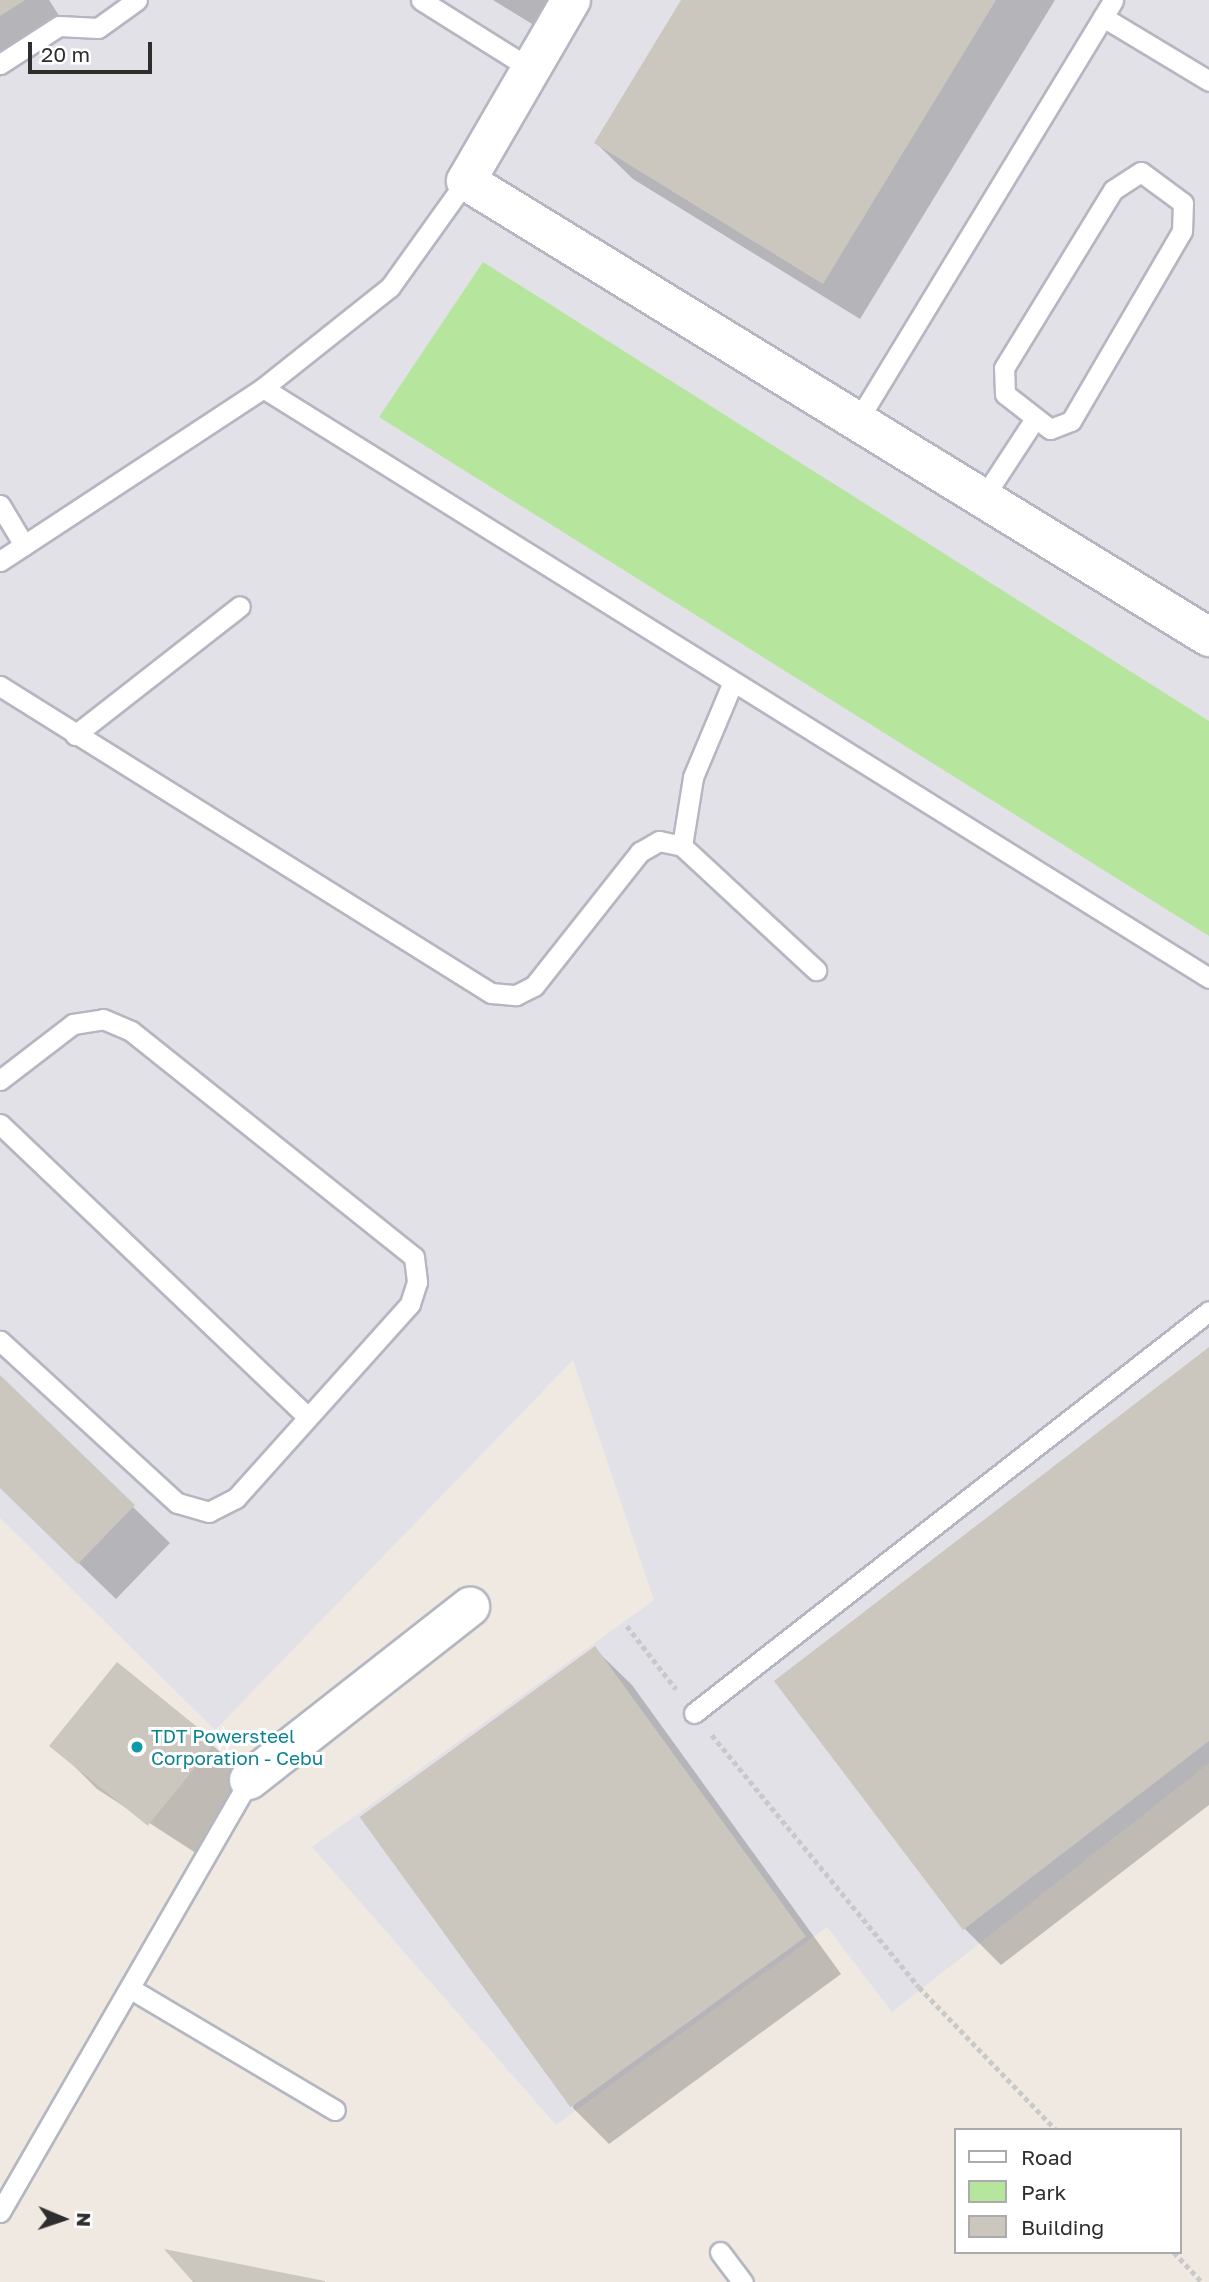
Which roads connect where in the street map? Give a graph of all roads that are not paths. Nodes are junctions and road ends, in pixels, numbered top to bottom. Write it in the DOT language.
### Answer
graph roads {
  1 [pos="138,0"];
  2 [pos="421,0"];
  3 [pos="572,0"];
  4 [pos="1108,8"];
  5 [pos="0,64"];
  6 [pos="531,69"];
  7 [pos="1209,81"];
  8 [pos="466,181"];
  9 [pos="263,388"];
  10 [pos="1034,419"];
  11 [pos="858,420"];
  12 [pos="983,498"];
  13 [pos="0,505"];
  14 [pos="24,545"];
  15 [pos="0,561"];
  16 [pos="240,606"];
  17 [pos="1209,637"];
  18 [pos="733,682"];
  19 [pos="0,685"];
  20 [pos="75,735"];
  21 [pos="682,846"];
  22 [pos="816,970"];
  23 [pos="1209,978"];
  24 [pos="0,1080"];
  25 [pos="0,1124"];
  26 [pos="1209,1311"];
  27 [pos="0,1342"];
  28 [pos="307,1416"];
  29 [pos="470,1607"];
  30 [pos="694,1713"];
  31 [pos="249,1780"];
  32 [pos="131,1989"];
  33 [pos="335,2110"];
  34 [pos="0,2212"];
  35 [pos="720,2252"];
  36 [pos="743,2282"];
  1 -- 5 [label="lane"];
  2 -- 6 [label="lane"];
  3 -- 6 [label="street"];
  4 -- 7 [label="lane"];
  4 -- 11 [label="lane"];
  6 -- 8 [label="street"];
  8 -- 9 [label="lane"];
  8 -- 11 [label="street"];
  9 -- 14 [label="lane"];
  9 -- 18 [label="lane"];
  10 -- 10 [label="lane"];
  10 -- 12 [label="lane"];
  11 -- 12 [label="street"];
  12 -- 17 [label="street"];
  13 -- 14 [label="lane"];
  14 -- 15 [label="lane"];
  16 -- 20 [label="lane"];
  18 -- 21 [label="lane"];
  18 -- 23 [label="lane"];
  19 -- 20 [label="lane"];
  20 -- 21 [label="lane"];
  21 -- 22 [label="lane"];
  24 -- 28 [label="lane"];
  25 -- 28 [label="lane"];
  26 -- 30 [label="lane"];
  27 -- 28 [label="lane"];
  29 -- 31 [label="street"];
  31 -- 32 [label="lane"];
  32 -- 33 [label="lane"];
  32 -- 34 [label="lane"];
  35 -- 36 [label="lane"];
}
